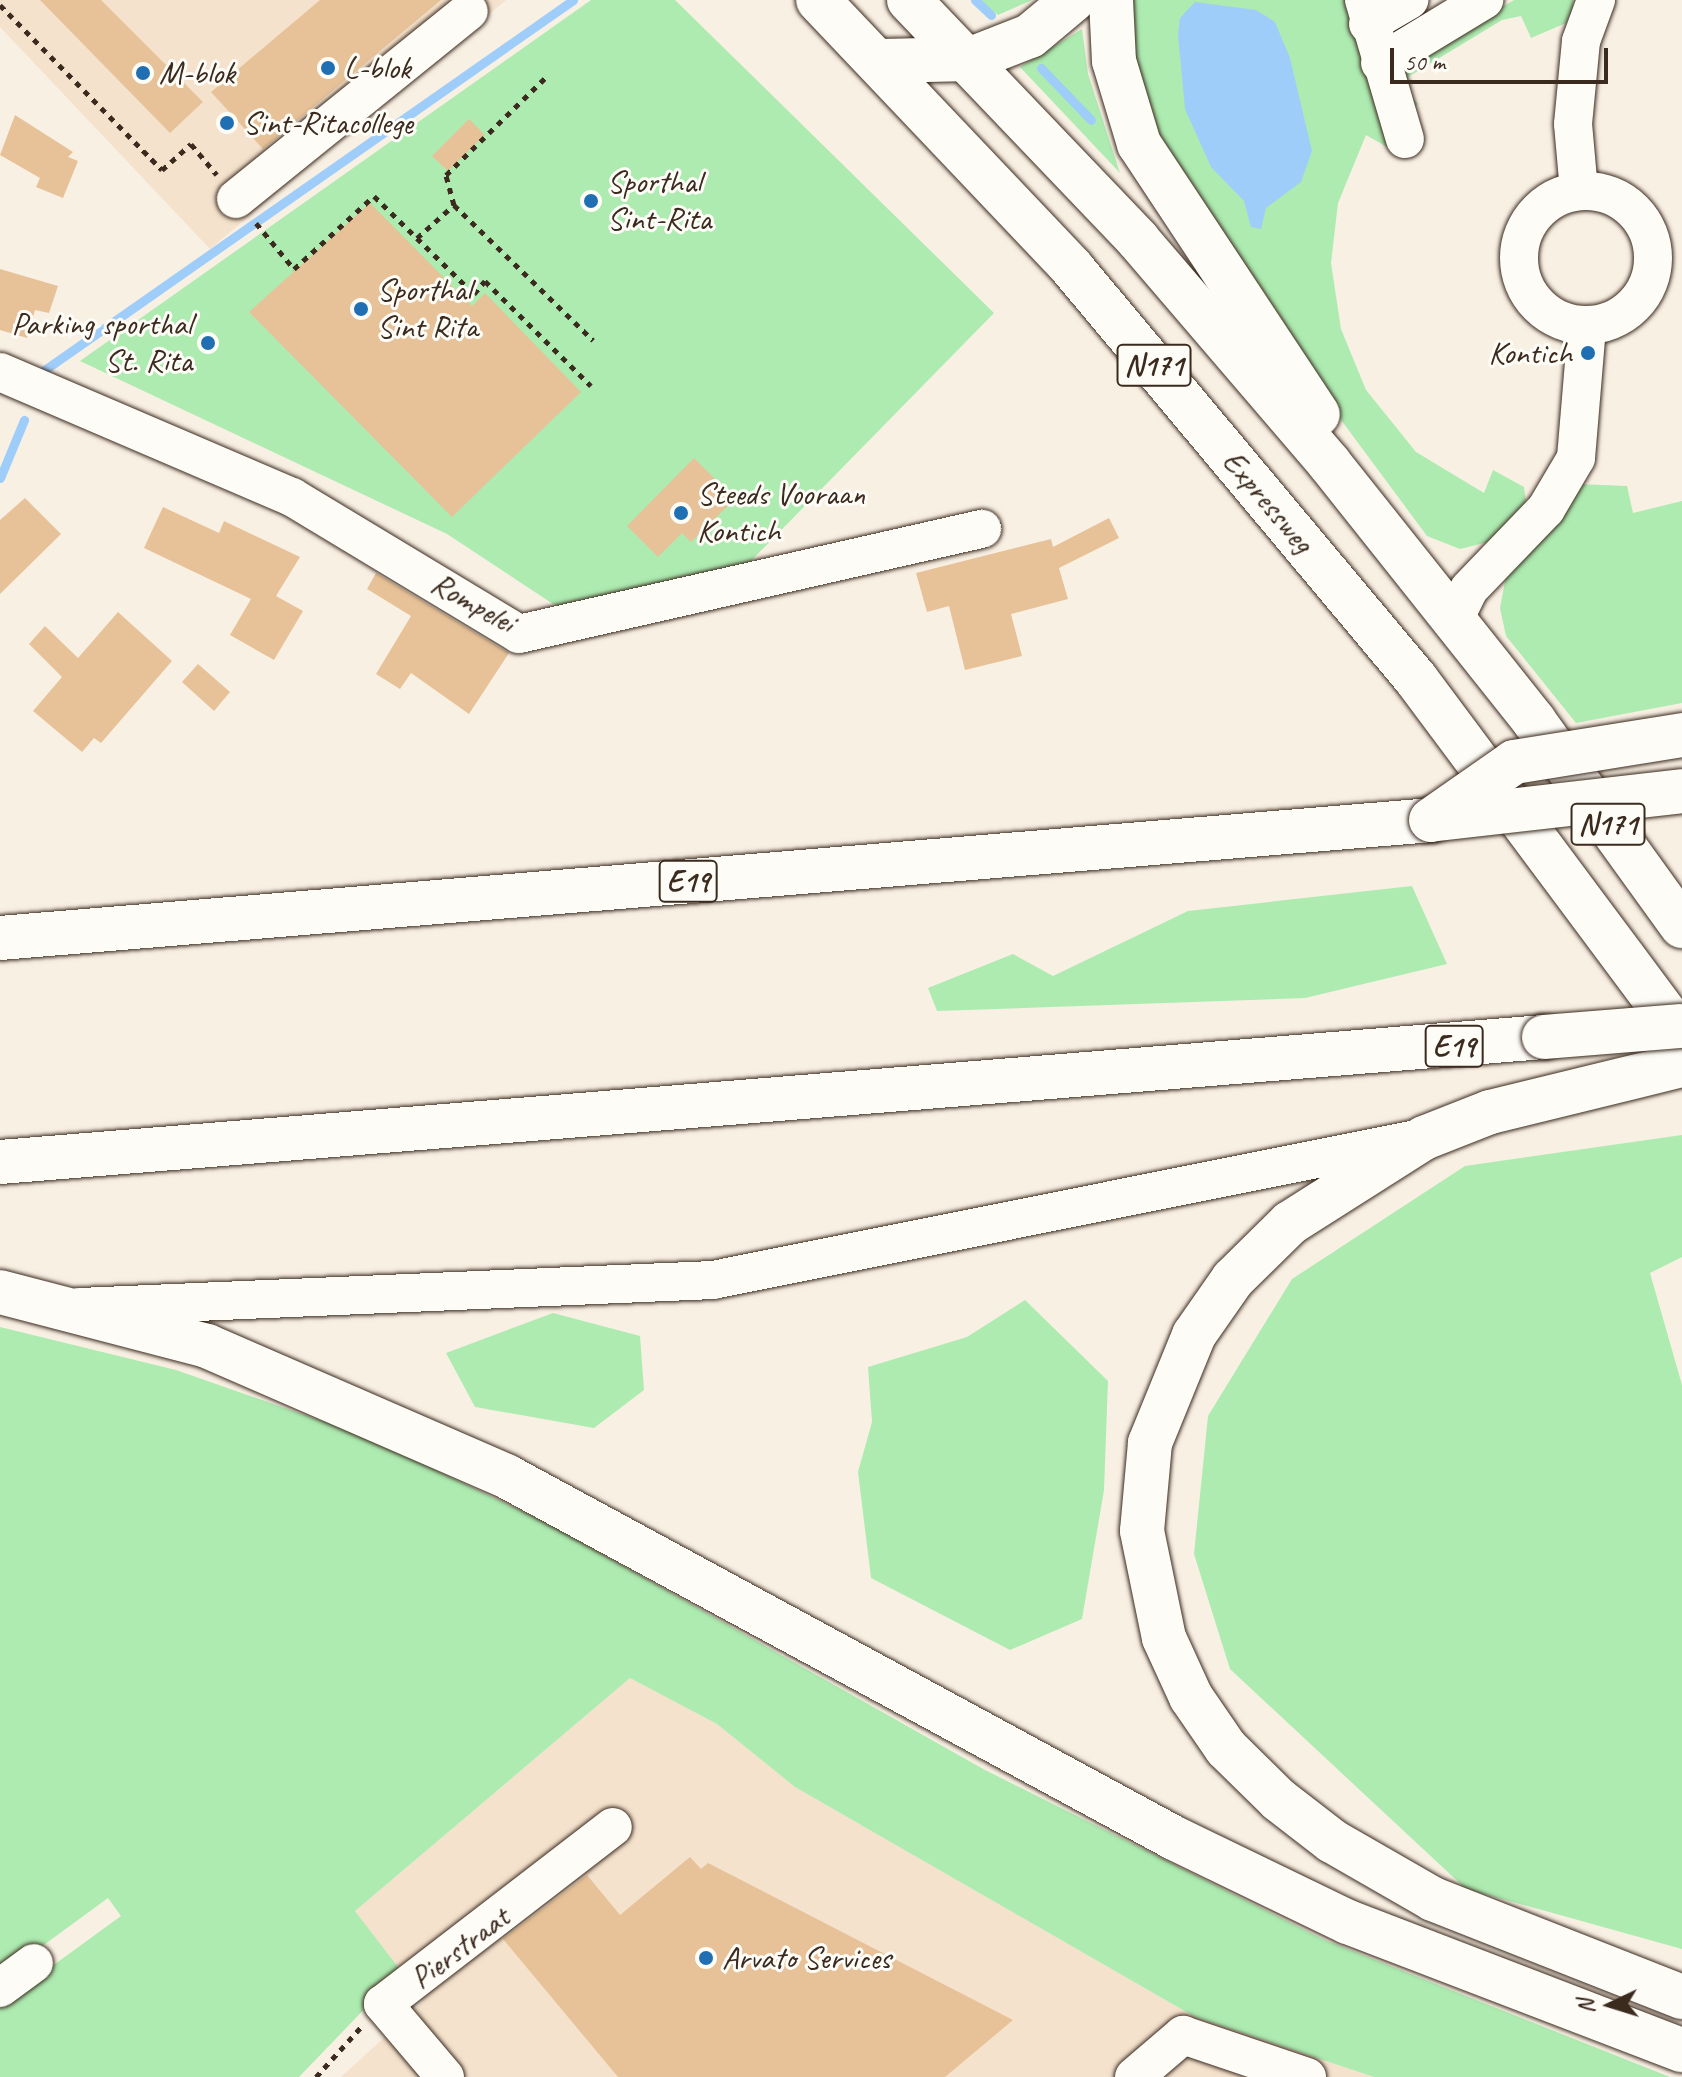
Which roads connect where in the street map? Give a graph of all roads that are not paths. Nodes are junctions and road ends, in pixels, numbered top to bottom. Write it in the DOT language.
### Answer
graph roads {
  1 [pos="818,0"];
  2 [pos="909,0"];
  3 [pos="1073,0"];
  4 [pos="1111,0"];
  5 [pos="1409,0"];
  6 [pos="1484,0"];
  7 [pos="1596,0"];
  8 [pos="469,11"];
  9 [pos="1366,12"];
  10 [pos="971,59"];
  11 [pos="881,61"];
  12 [pos="1380,63"];
  13 [pos="1405,139"];
  14 [pos="1579,191"];
  15 [pos="236,199"];
  16 [pos="1587,326"];
  17 [pos="0,372"];
  18 [pos="1329,463"];
  19 [pos="982,529"];
  20 [pos="1454,620"];
  21 [pos="1416,679"];
  22 [pos="1682,735"];
  23 [pos="1682,791"];
  24 [pos="1431,820"];
  25 [pos="1682,926"];
  26 [pos="0,938"];
  27 [pos="1682,1026"];
  28 [pos="1682,1036"];
  29 [pos="1682,1065"];
  30 [pos="1424,1138"];
  31 [pos="0,1162"];
  32 [pos="0,1292"];
  33 [pos="69,1308"];
  34 [pos="613,1827"];
  35 [pos="34,1963"];
  36 [pos="0,1988"];
  37 [pos="1682,1997"];
  38 [pos="1682,2050"];
  39 [pos="445,2077"];
  40 [pos="1134,2077"];
  41 [pos="1307,2077"];
  1 -- 11 [label="highway, Expressweg / N171"];
  2 -- 10 [label="highway, N171"];
  3 -- 10 [label="highway"];
  4 -- 18 [label="highway"];
  5 -- 9 [label="street"];
  6 -- 12 [label="street"];
  7 -- 14 [label="street"];
  8 -- 15 [label="street"];
  9 -- 12 [label="street"];
  10 -- 11 [label="highway"];
  10 -- 18 [label="highway, N171"];
  11 -- 21 [label="highway, Expressweg / N171"];
  12 -- 13 [label="street"];
  14 -- 16 [label="street"];
  14 -- 16 [label="street"];
  16 -- 20 [label="street"];
  17 -- 19 [label="street, Rompelei"];
  18 -- 20 [label="highway, N171"];
  20 -- 21 [label="highway"];
  20 -- 25 [label="highway, N171"];
  21 -- 28 [label="highway, Expressweg / N171"];
  22 -- 24 [label="highway, bridge"];
  23 -- 24 [label="highway, E19, bridge"];
  24 -- 26 [label="highway, E19"];
  27 -- 31 [label="highway, E19, bridge"];
  29 -- 30 [label="highway"];
  30 -- 33 [label="street"];
  30 -- 37 [label="highway"];
  32 -- 33 [label="highway"];
  33 -- 38 [label="highway"];
  34 -- 39 [label="street, Pierstraat"];
  35 -- 36 [label="street"];
  40 -- 41 [label="street"];
}
